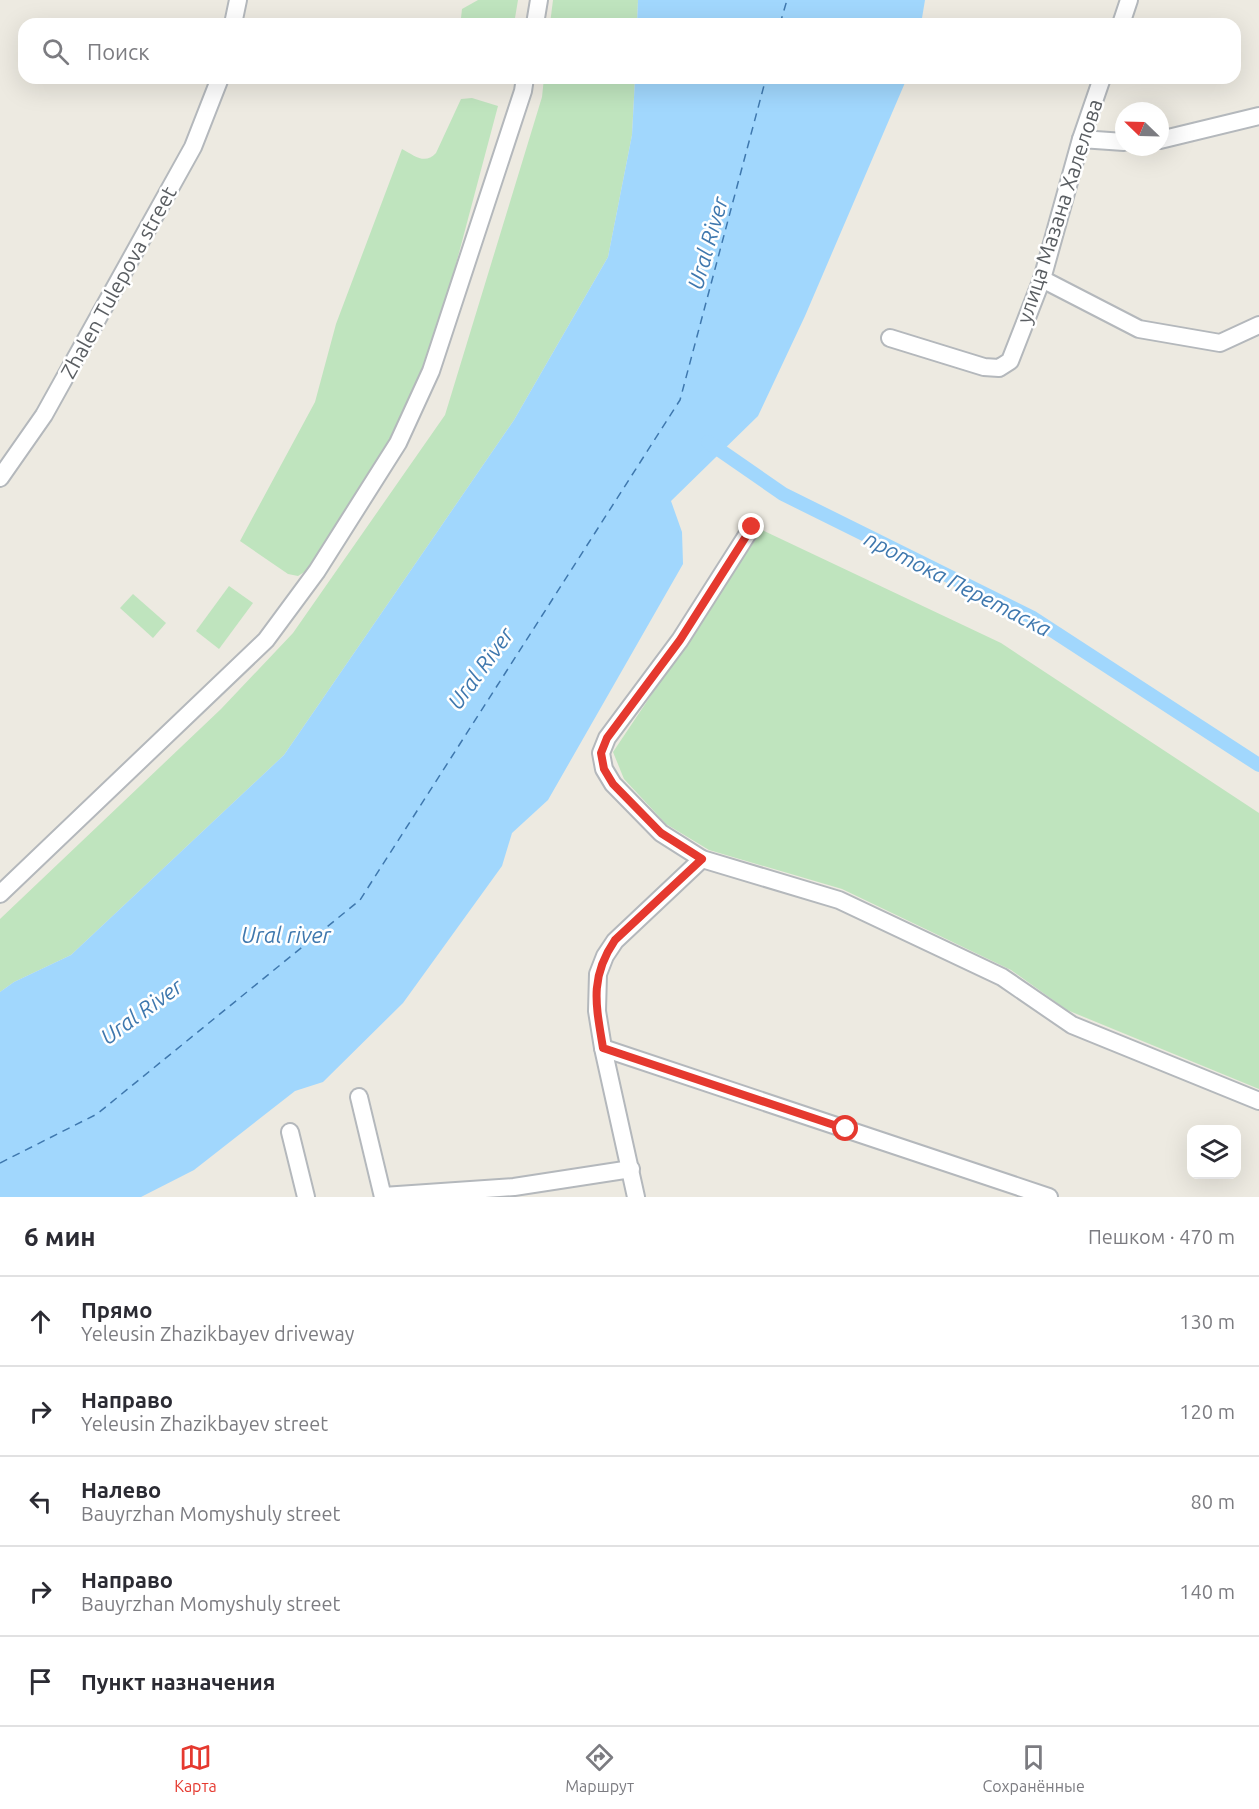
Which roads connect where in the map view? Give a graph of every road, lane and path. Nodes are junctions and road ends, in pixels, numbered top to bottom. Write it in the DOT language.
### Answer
graph roads {
  1 [pos="238,0"];
  2 [pos="539,0"];
  3 [pos="1129,0"];
  4 [pos="234,18"];
  5 [pos="536,18"];
  6 [pos="1123,18"];
  7 [pos="218,84"];
  8 [pos="524,84"];
  9 [pos="1100,84"];
  10 [pos="1259,116"];
  11 [pos="1169,138"];
  12 [pos="1081,139"];
  13 [pos="1115,141"];
  14 [pos="1042,279"];
  15 [pos="1259,325"];
  16 [pos="890,338"];
  17 [pos="0,478"];
  18 [pos="752,527"];
  19 [pos="702,859"];
  20 [pos="0,894"];
  21 [pos="603,1048"];
  22 [pos="359,1096"];
  23 [pos="1259,1101"];
  24 [pos="290,1132"];
  25 [pos="631,1169"];
  26 [pos="306,1197"];
  27 [pos="383,1197"];
  28 [pos="636,1197"];
  29 [pos="1049,1197"];
  1 -- 4 [label="street"];
  2 -- 5 [label="street"];
  3 -- 6 [label="street"];
  7 -- 17 [label="street, Zhalen Tulepova street"];
  8 -- 20 [label="street"];
  9 -- 12 [label="street, улица Мазана Халелова"];
  10 -- 11 [label="street"];
  12 -- 13 [label="street"];
  12 -- 14 [label="street, улица Мазана Халелова"];
  14 -- 15 [label="street"];
  14 -- 16 [label="street, улица Мазана Халелова"];
  18 -- 19 [label="street"];
  19 -- 21 [label="street"];
  19 -- 23 [label="street"];
  21 -- 25 [label="street"];
  21 -- 29 [label="street"];
  22 -- 27 [label="street"];
  24 -- 26 [label="street"];
  25 -- 27 [label="street"];
  25 -- 28 [label="street"];
}
